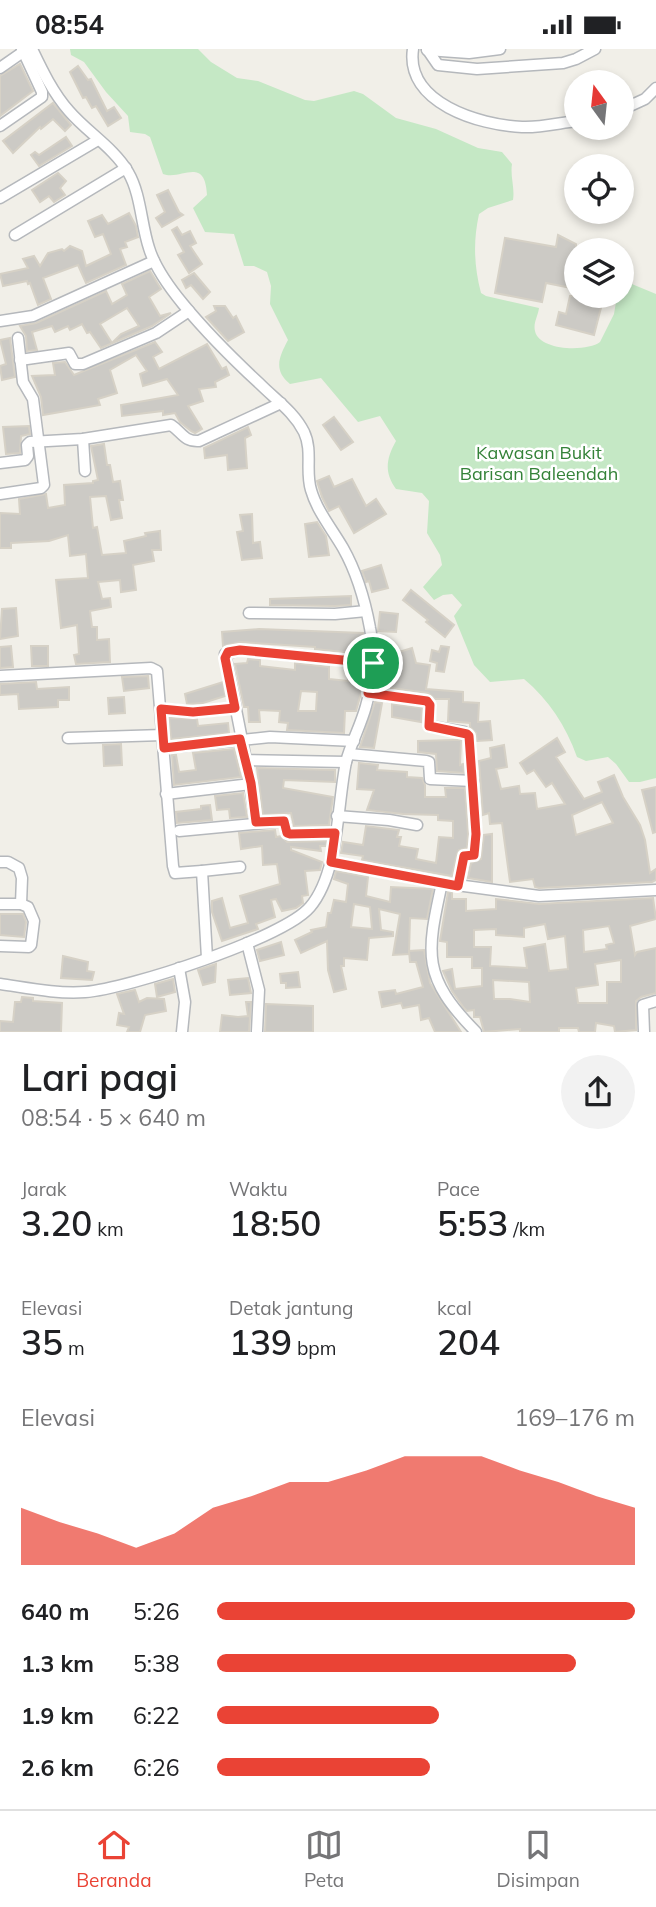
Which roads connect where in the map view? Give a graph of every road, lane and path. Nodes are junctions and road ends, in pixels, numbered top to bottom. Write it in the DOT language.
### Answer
graph roads {
  1 [pos="413,49"];
  2 [pos="427,49"];
  3 [pos="500,49"];
  4 [pos="595,49"];
  5 [pos="26,50"];
  6 [pos="0,68"];
  7 [pos="656,88"];
  8 [pos="634,104"];
  9 [pos="564,122"];
  10 [pos="0,126"];
  11 [pos="98,140"];
  12 [pos="126,168"];
  13 [pos="0,198"];
  14 [pos="15,235"];
  15 [pos="154,261"];
  16 [pos="189,311"];
  17 [pos="0,321"];
  18 [pos="18,338"];
  19 [pos="20,360"];
  20 [pos="281,403"];
  21 [pos="83,439"];
  22 [pos="39,441"];
  23 [pos="0,463"];
  24 [pos="85,471"];
  25 [pos="0,494"];
  26 [pos="366,611"];
  27 [pos="249,613"];
  28 [pos="373,663"];
  29 [pos="0,676"];
  30 [pos="368,693"];
  31 [pos="235,708"];
  32 [pos="161,709"];
  33 [pos="163,735"];
  34 [pos="291,738"];
  35 [pos="68,739"];
  36 [pos="240,739"];
  37 [pos="354,741"];
  38 [pos="164,748"];
  39 [pos="348,758"];
  40 [pos="246,760"];
  41 [pos="291,760"];
  42 [pos="473,781"];
  43 [pos="251,783"];
  44 [pos="166,793"];
  45 [pos="338,816"];
  46 [pos="256,822"];
  47 [pos="417,825"];
  48 [pos="179,831"];
  49 [pos="335,833"];
  50 [pos="0,862"];
  51 [pos="331,862"];
  52 [pos="240,867"];
  53 [pos="202,871"];
  54 [pos="442,883"];
  55 [pos="458,886"];
  56 [pos="656,890"];
  57 [pos="0,904"];
  58 [pos="21,904"];
  59 [pos="247,943"];
  60 [pos="0,946"];
  61 [pos="207,958"];
  62 [pos="179,968"];
  63 [pos="0,984"];
  64 [pos="656,1001"];
  65 [pos="257,1031"];
  66 [pos="182,1032"];
  67 [pos="476,1032"];
  68 [pos="644,1032"];
  1 -- 9 [label="street"];
  2 -- 3 [label="street"];
  2 -- 4 [label="street"];
  5 -- 6 [label="street"];
  5 -- 10 [label="street"];
  5 -- 11 [label="street"];
  7 -- 8 [label="street"];
  11 -- 12 [label="street"];
  11 -- 13 [label="street"];
  12 -- 14 [label="street"];
  12 -- 15 [label="street"];
  15 -- 16 [label="street"];
  15 -- 17 [label="street"];
  16 -- 19 [label="street"];
  16 -- 20 [label="street"];
  18 -- 19 [label="street"];
  19 -- 22 [label="street"];
  20 -- 21 [label="street"];
  20 -- 26 [label="street"];
  21 -- 22 [label="street"];
  21 -- 24 [label="street"];
  22 -- 23 [label="street"];
  22 -- 25 [label="street"];
  26 -- 27 [label="street"];
  26 -- 28 [label="street"];
  28 -- 30 [label="street"];
  28 -- 31 [label="street"];
  29 -- 32 [label="street"];
  30 -- 37 [label="street"];
  30 -- 42 [label="street"];
  31 -- 32 [label="street"];
  31 -- 36 [label="street"];
  32 -- 33 [label="street"];
  33 -- 35 [label="street"];
  33 -- 38 [label="street"];
  34 -- 36 [label="street"];
  34 -- 37 [label="street"];
  34 -- 41 [label="street"];
  36 -- 38 [label="street"];
  36 -- 40 [label="street"];
  37 -- 39 [label="street"];
  38 -- 44 [label="street"];
  39 -- 41 [label="street"];
  39 -- 42 [label="street"];
  39 -- 45 [label="street"];
  40 -- 41 [label="street"];
  40 -- 43 [label="street"];
  42 -- 55 [label="street"];
  43 -- 44 [label="street"];
  43 -- 46 [label="street"];
  44 -- 53 [label="street"];
  45 -- 47 [label="street"];
  45 -- 49 [label="street"];
  46 -- 48 [label="street"];
  46 -- 49 [label="street"];
  49 -- 51 [label="street"];
  50 -- 58 [label="street"];
  51 -- 54 [label="street"];
  51 -- 59 [label="street"];
  52 -- 53 [label="street"];
  53 -- 61 [label="street"];
  54 -- 55 [label="street"];
  54 -- 67 [label="street"];
  55 -- 56 [label="street"];
  57 -- 58 [label="street"];
  58 -- 60 [label="street"];
  59 -- 61 [label="street"];
  59 -- 65 [label="street"];
  61 -- 62 [label="street"];
  62 -- 63 [label="street"];
  62 -- 66 [label="street"];
  64 -- 68 [label="street"];
}
